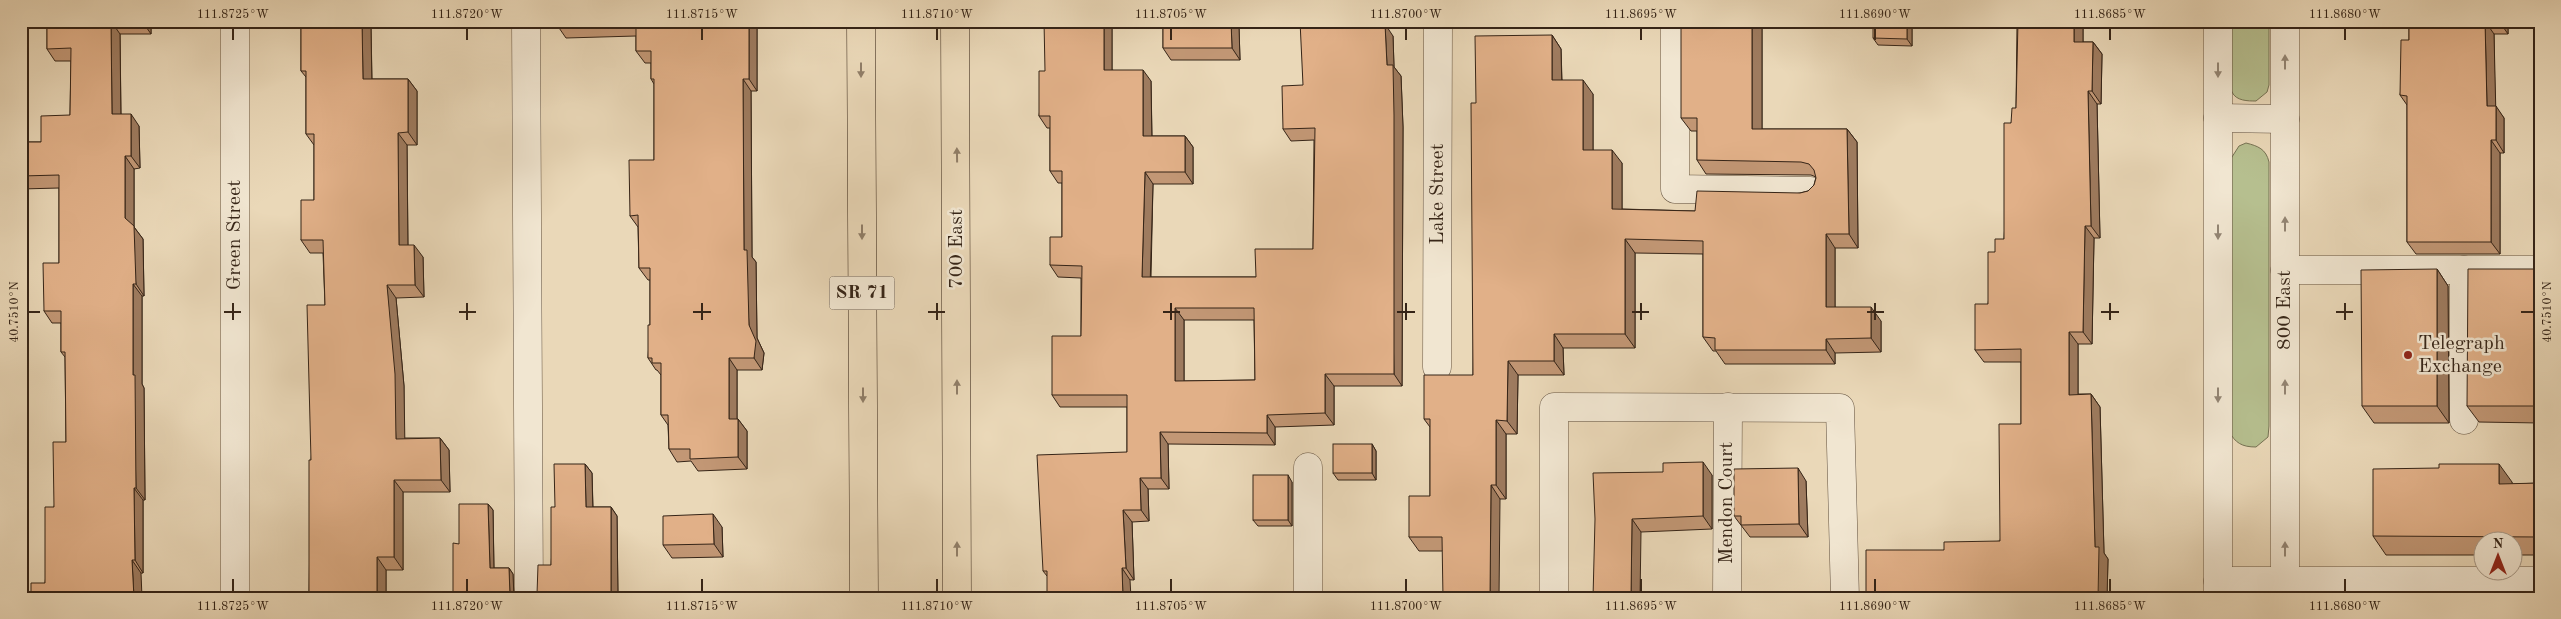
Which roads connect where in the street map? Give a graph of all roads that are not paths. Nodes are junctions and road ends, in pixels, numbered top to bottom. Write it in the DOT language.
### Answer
graph roads {
  1 [pos="235,21"];
  2 [pos="526,21"];
  3 [pos="860,21"];
  4 [pos="955,21"];
  5 [pos="1438,21"];
  6 [pos="1675,21"];
  7 [pos="2218,21"];
  8 [pos="2285,21"];
  9 [pos="2218,118"];
  10 [pos="2285,119"];
  11 [pos="1810,191"];
  12 [pos="2285,270"];
  13 [pos="2464,270"];
  14 [pos="2540,270"];
  15 [pos="1438,366"];
  16 [pos="1728,407"];
  17 [pos="2464,420"];
  18 [pos="1308,466"];
  19 [pos="2540,581"];
  20 [pos="2218,590"];
  21 [pos="2285,590"];
  22 [pos="235,598"];
  23 [pos="529,598"];
  24 [pos="864,598"];
  25 [pos="957,598"];
  26 [pos="1308,598"];
  27 [pos="1554,598"];
  28 [pos="1726,598"];
  29 [pos="1845,598"];
  1 -- 22 [label="street, Green Street"];
  2 -- 23 [label="street"];
  3 -- 24 [label="main road, SR 71, one-way"];
  25 -- 4 [label="main road, 700 East, one-way"];
  5 -- 15 [label="street, Lake Street"];
  6 -- 11 [label="street"];
  7 -- 9 [label="street, one-way"];
  10 -- 8 [label="street, 800 East, one-way"];
  9 -- 10 [label="street"];
  9 -- 20 [label="street, one-way"];
  12 -- 10 [label="street, 800 East, one-way"];
  12 -- 13 [label="street"];
  21 -- 12 [label="street, 800 East, one-way"];
  13 -- 14 [label="street"];
  13 -- 17 [label="street"];
  16 -- 27 [label="street"];
  16 -- 28 [label="street, Mendon Court"];
  16 -- 29 [label="street"];
  18 -- 26 [label="street"];
  19 -- 21 [label="street"];
  20 -- 21 [label="street"];
}
